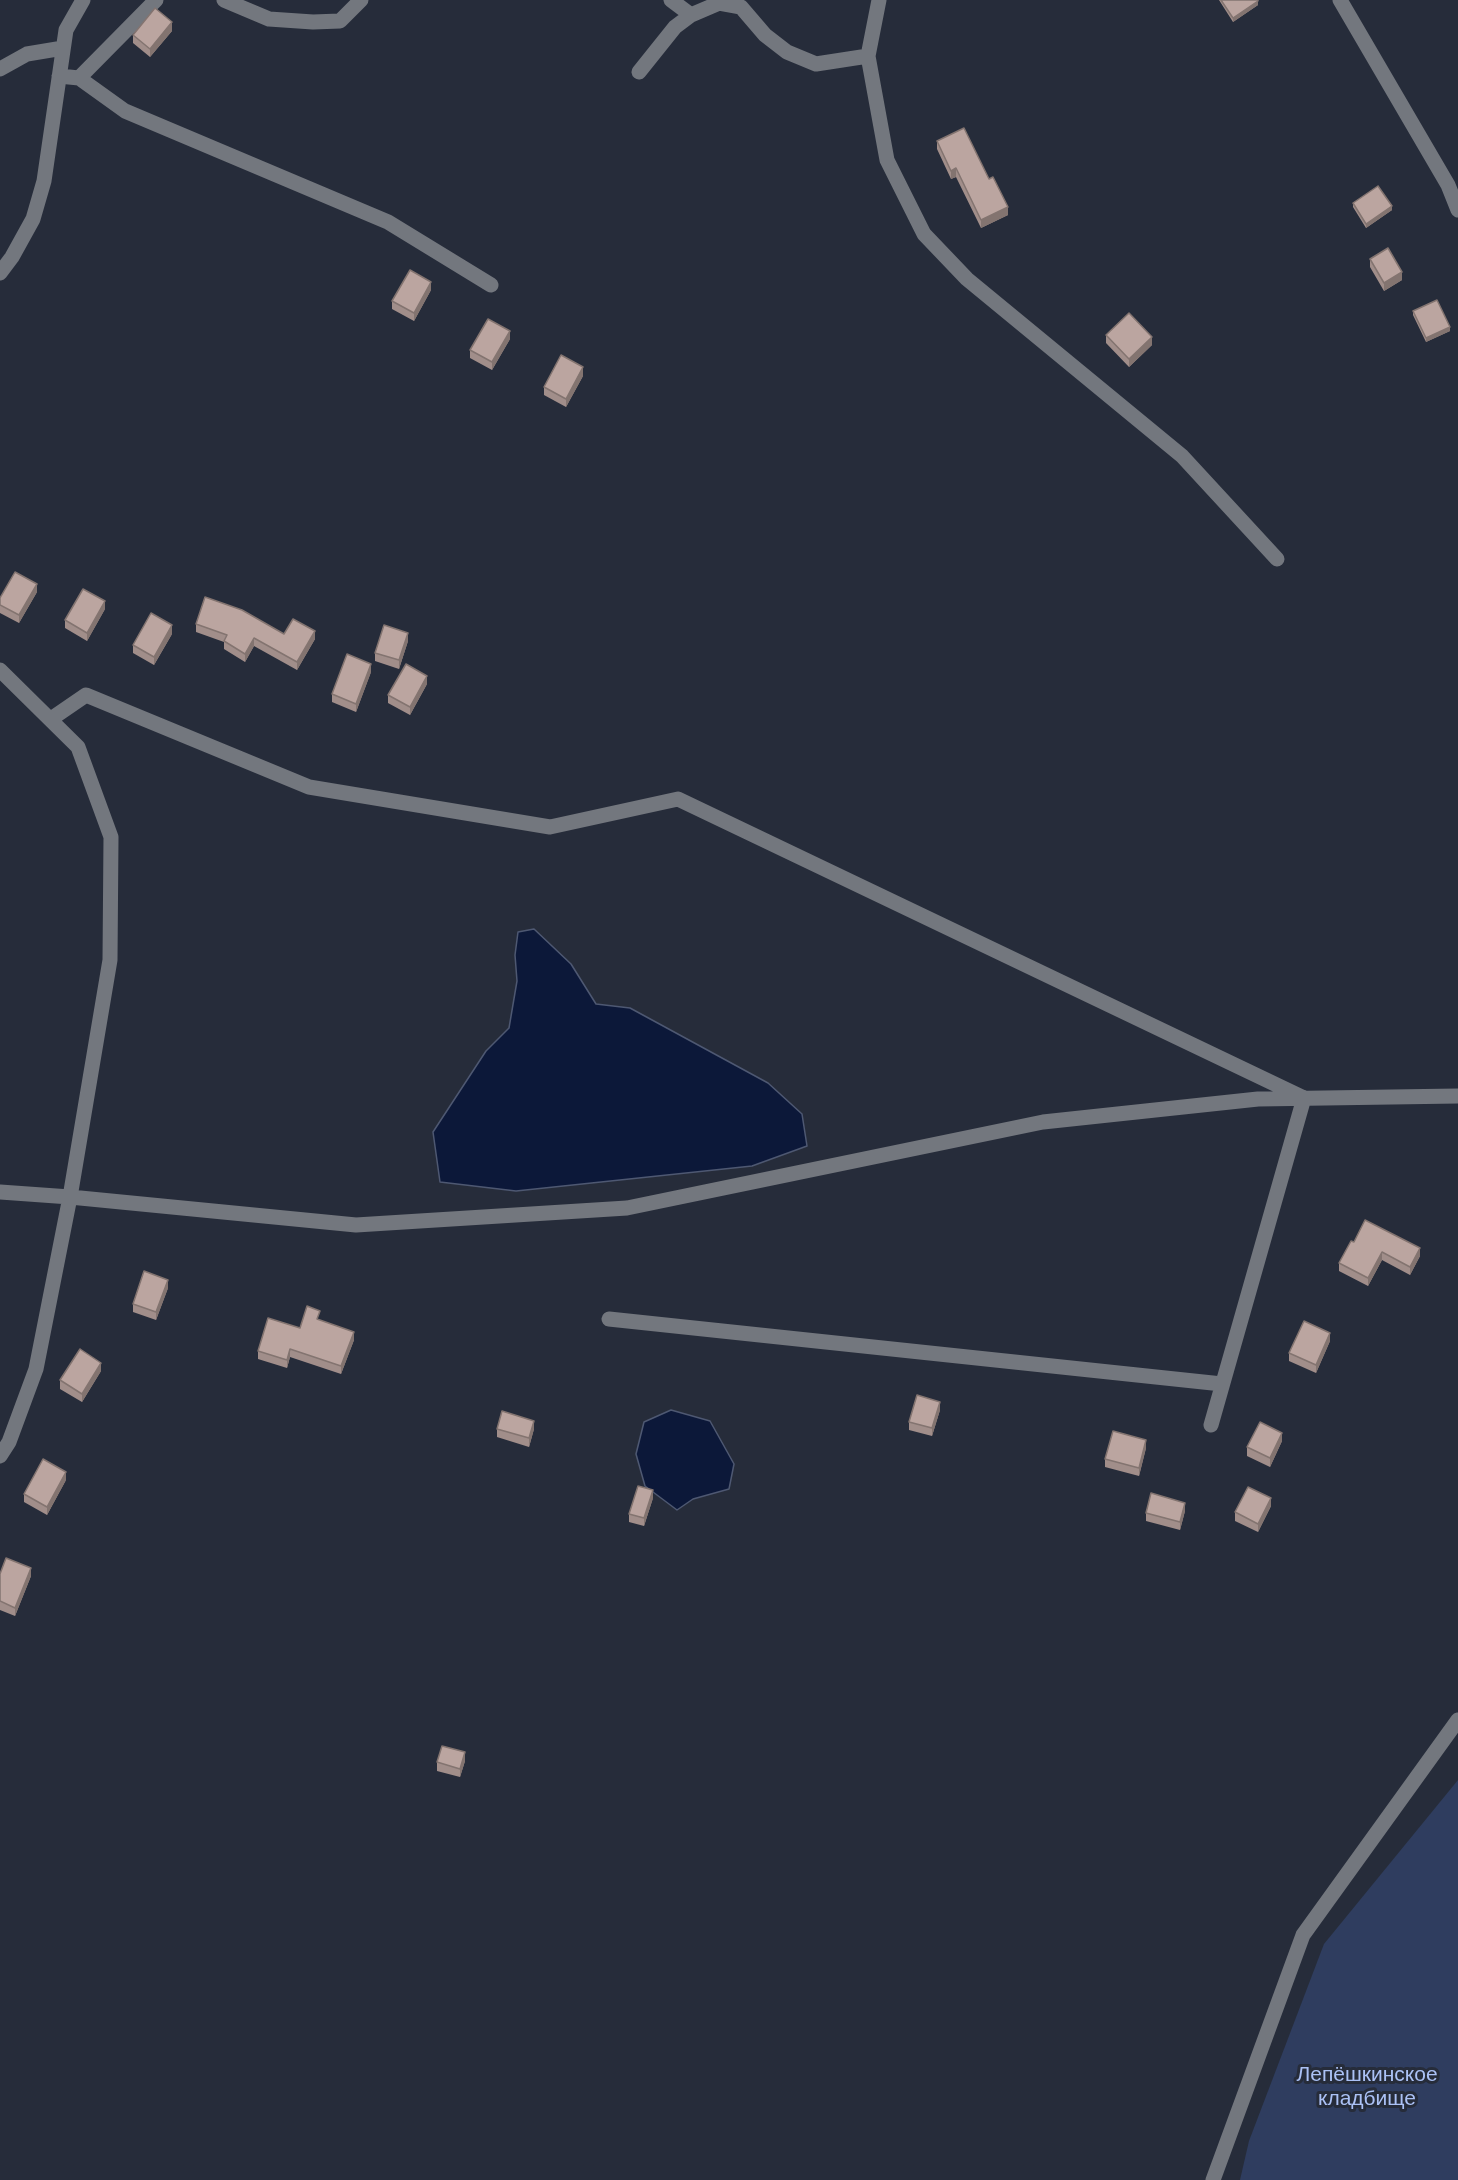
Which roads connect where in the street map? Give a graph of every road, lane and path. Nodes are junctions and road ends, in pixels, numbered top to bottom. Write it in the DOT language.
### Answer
graph roads {
  1 [pos="83,0"];
  2 [pos="156,0"];
  3 [pos="224,0"];
  4 [pos="361,0"];
  5 [pos="671,0"];
  6 [pos="879,0"];
  7 [pos="1340,0"];
  8 [pos="691,15"];
  9 [pos="63,48"];
  10 [pos="868,56"];
  11 [pos="0,69"];
  12 [pos="639,72"];
  13 [pos="59,76"];
  14 [pos="79,78"];
  15 [pos="1454,188"];
  16 [pos="1458,210"];
  17 [pos="0,273"];
  18 [pos="490,285"];
  19 [pos="1277,559"];
  20 [pos="0,670"];
  21 [pos="51,719"];
  22 [pos="1458,1096"];
  23 [pos="1304,1098"];
  24 [pos="0,1192"];
  25 [pos="70,1197"];
  26 [pos="609,1319"];
  27 [pos="1222,1384"];
  28 [pos="1211,1425"];
  29 [pos="0,1456"];
  30 [pos="1458,1720"];
  31 [pos="1213,2180"];
  1 -- 9 [label="street"];
  2 -- 14 [label="street"];
  3 -- 4 [label="street"];
  5 -- 8 [label="street"];
  6 -- 10 [label="street"];
  7 -- 15 [label="street"];
  8 -- 10 [label="street"];
  8 -- 12 [label="street"];
  9 -- 11 [label="street"];
  9 -- 13 [label="street"];
  10 -- 19 [label="street"];
  13 -- 14 [label="street"];
  13 -- 17 [label="street"];
  14 -- 18 [label="street"];
  15 -- 16 [label="street"];
  20 -- 21 [label="street"];
  21 -- 23 [label="street"];
  21 -- 25 [label="street"];
  22 -- 23 [label="street"];
  23 -- 25 [label="street"];
  23 -- 27 [label="street"];
  24 -- 25 [label="street"];
  25 -- 29 [label="street"];
  26 -- 27 [label="street"];
  27 -- 28 [label="street"];
  30 -- 31 [label="street"];
}
